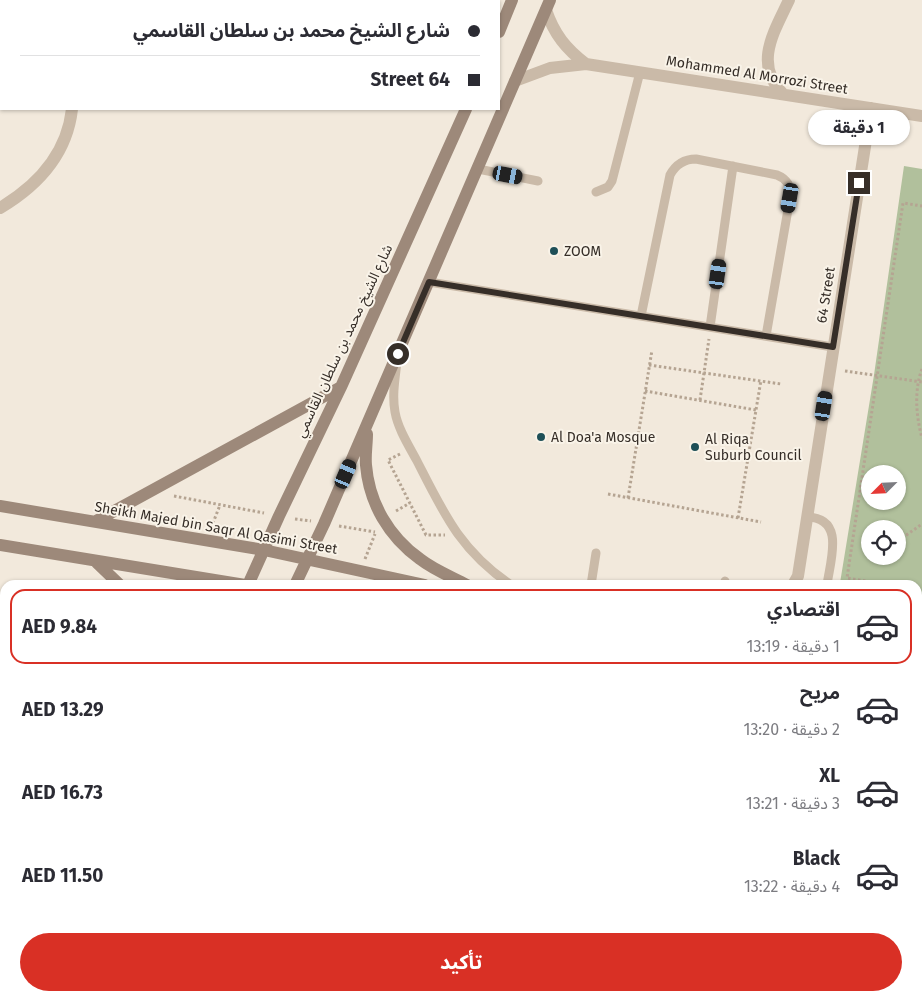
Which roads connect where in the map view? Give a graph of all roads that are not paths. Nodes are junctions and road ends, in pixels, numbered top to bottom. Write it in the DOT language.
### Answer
graph roads {
  1 [pos="512,0"];
  2 [pos="789,0"];
  3 [pos="548,5"];
  4 [pos="502,19"];
  5 [pos="586,64"];
  6 [pos="640,72"];
  7 [pos="516,81"];
  8 [pos="783,94"];
  9 [pos="870,108"];
  10 [pos="66,110"];
  11 [pos="72,110"];
  12 [pos="466,110"];
  13 [pos="922,116"];
  14 [pos="733,166"];
  15 [pos="478,169"];
  16 [pos="538,181"];
  17 [pos="596,192"];
  18 [pos="0,199"];
  19 [pos="0,208"];
  20 [pos="429,282"];
  21 [pos="641,316"];
  22 [pos="710,327"];
  23 [pos="766,336"];
  24 [pos="833,347"];
  25 [pos="398,354"];
  26 [pos="341,387"];
  27 [pos="368,423"];
  28 [pos="0,506"];
  29 [pos="807,517"];
  30 [pos="96,521"];
  31 [pos="0,545"];
  32 [pos="264,550"];
  33 [pos="596,553"];
  34 [pos="307,559"];
  35 [pos="95,561"];
  36 [pos="115,580"];
  37 [pos="215,580"];
  38 [pos="249,580"];
  39 [pos="297,580"];
  40 [pos="402,580"];
  41 [pos="458,580"];
  42 [pos="505,580"];
  43 [pos="592,580"];
  44 [pos="797,580"];
  45 [pos="828,580"];
  1 -- 4 [label="main road"];
  2 -- 8 [label="street"];
  3 -- 5 [label="street"];
  3 -- 7 [label="main road"];
  5 -- 6 [label="street, Mohammed Al Morrozi Street"];
  5 -- 7 [label="street, Mohammed Al Morrozi Street"];
  6 -- 8 [label="street, Mohammed Al Morrozi Street"];
  6 -- 17 [label="lane"];
  7 -- 15 [label="main road"];
  8 -- 9 [label="street, Mohammed Al Morrozi Street"];
  9 -- 13 [label="street, Mohammed Al Morrozi Street"];
  9 -- 24 [label="street, 64 Street"];
  10 -- 18 [label="street"];
  11 -- 19 [label="street"];
  12 -- 26 [label="main road, شارع الشيخ محمد بن سلطان القاسمي"];
  14 -- 21 [label="lane"];
  14 -- 22 [label="lane"];
  14 -- 23 [label="lane"];
  15 -- 16 [label="lane"];
  15 -- 20 [label="main road"];
  20 -- 21 [label="lane"];
  20 -- 25 [label="main road"];
  21 -- 22 [label="lane"];
  22 -- 23 [label="lane"];
  23 -- 24 [label="lane"];
  24 -- 29 [label="street, 64 Street"];
  25 -- 27 [label="main road"];
  25 -- 42 [label="lane"];
  26 -- 30 [label="main road"];
  26 -- 32 [label="main road, شارع الشيخ محمد بن سلطان القاسمي"];
  27 -- 34 [label="main road"];
  27 -- 41 [label="main road"];
  28 -- 30 [label="main road, Sheikh Majed bin Saqr Al Qasimi Street"];
  29 -- 44 [label="street, 64 Street"];
  29 -- 45 [label="lane"];
  30 -- 32 [label="main road, Sheikh Majed bin Saqr Al Qasimi Street"];
  31 -- 35 [label="main road"];
  32 -- 34 [label="main road, Sheikh Majed bin Saqr Al Qasimi Street"];
  32 -- 38 [label="main road, شارع الشيخ محمد بن سلطان القاسمي"];
  33 -- 43 [label="lane"];
  34 -- 39 [label="main road"];
  34 -- 40 [label="main road, Sheikh Majed bin Saqr Al Qasimi Street"];
  35 -- 36 [label="main road"];
  35 -- 37 [label="main road"];
}
